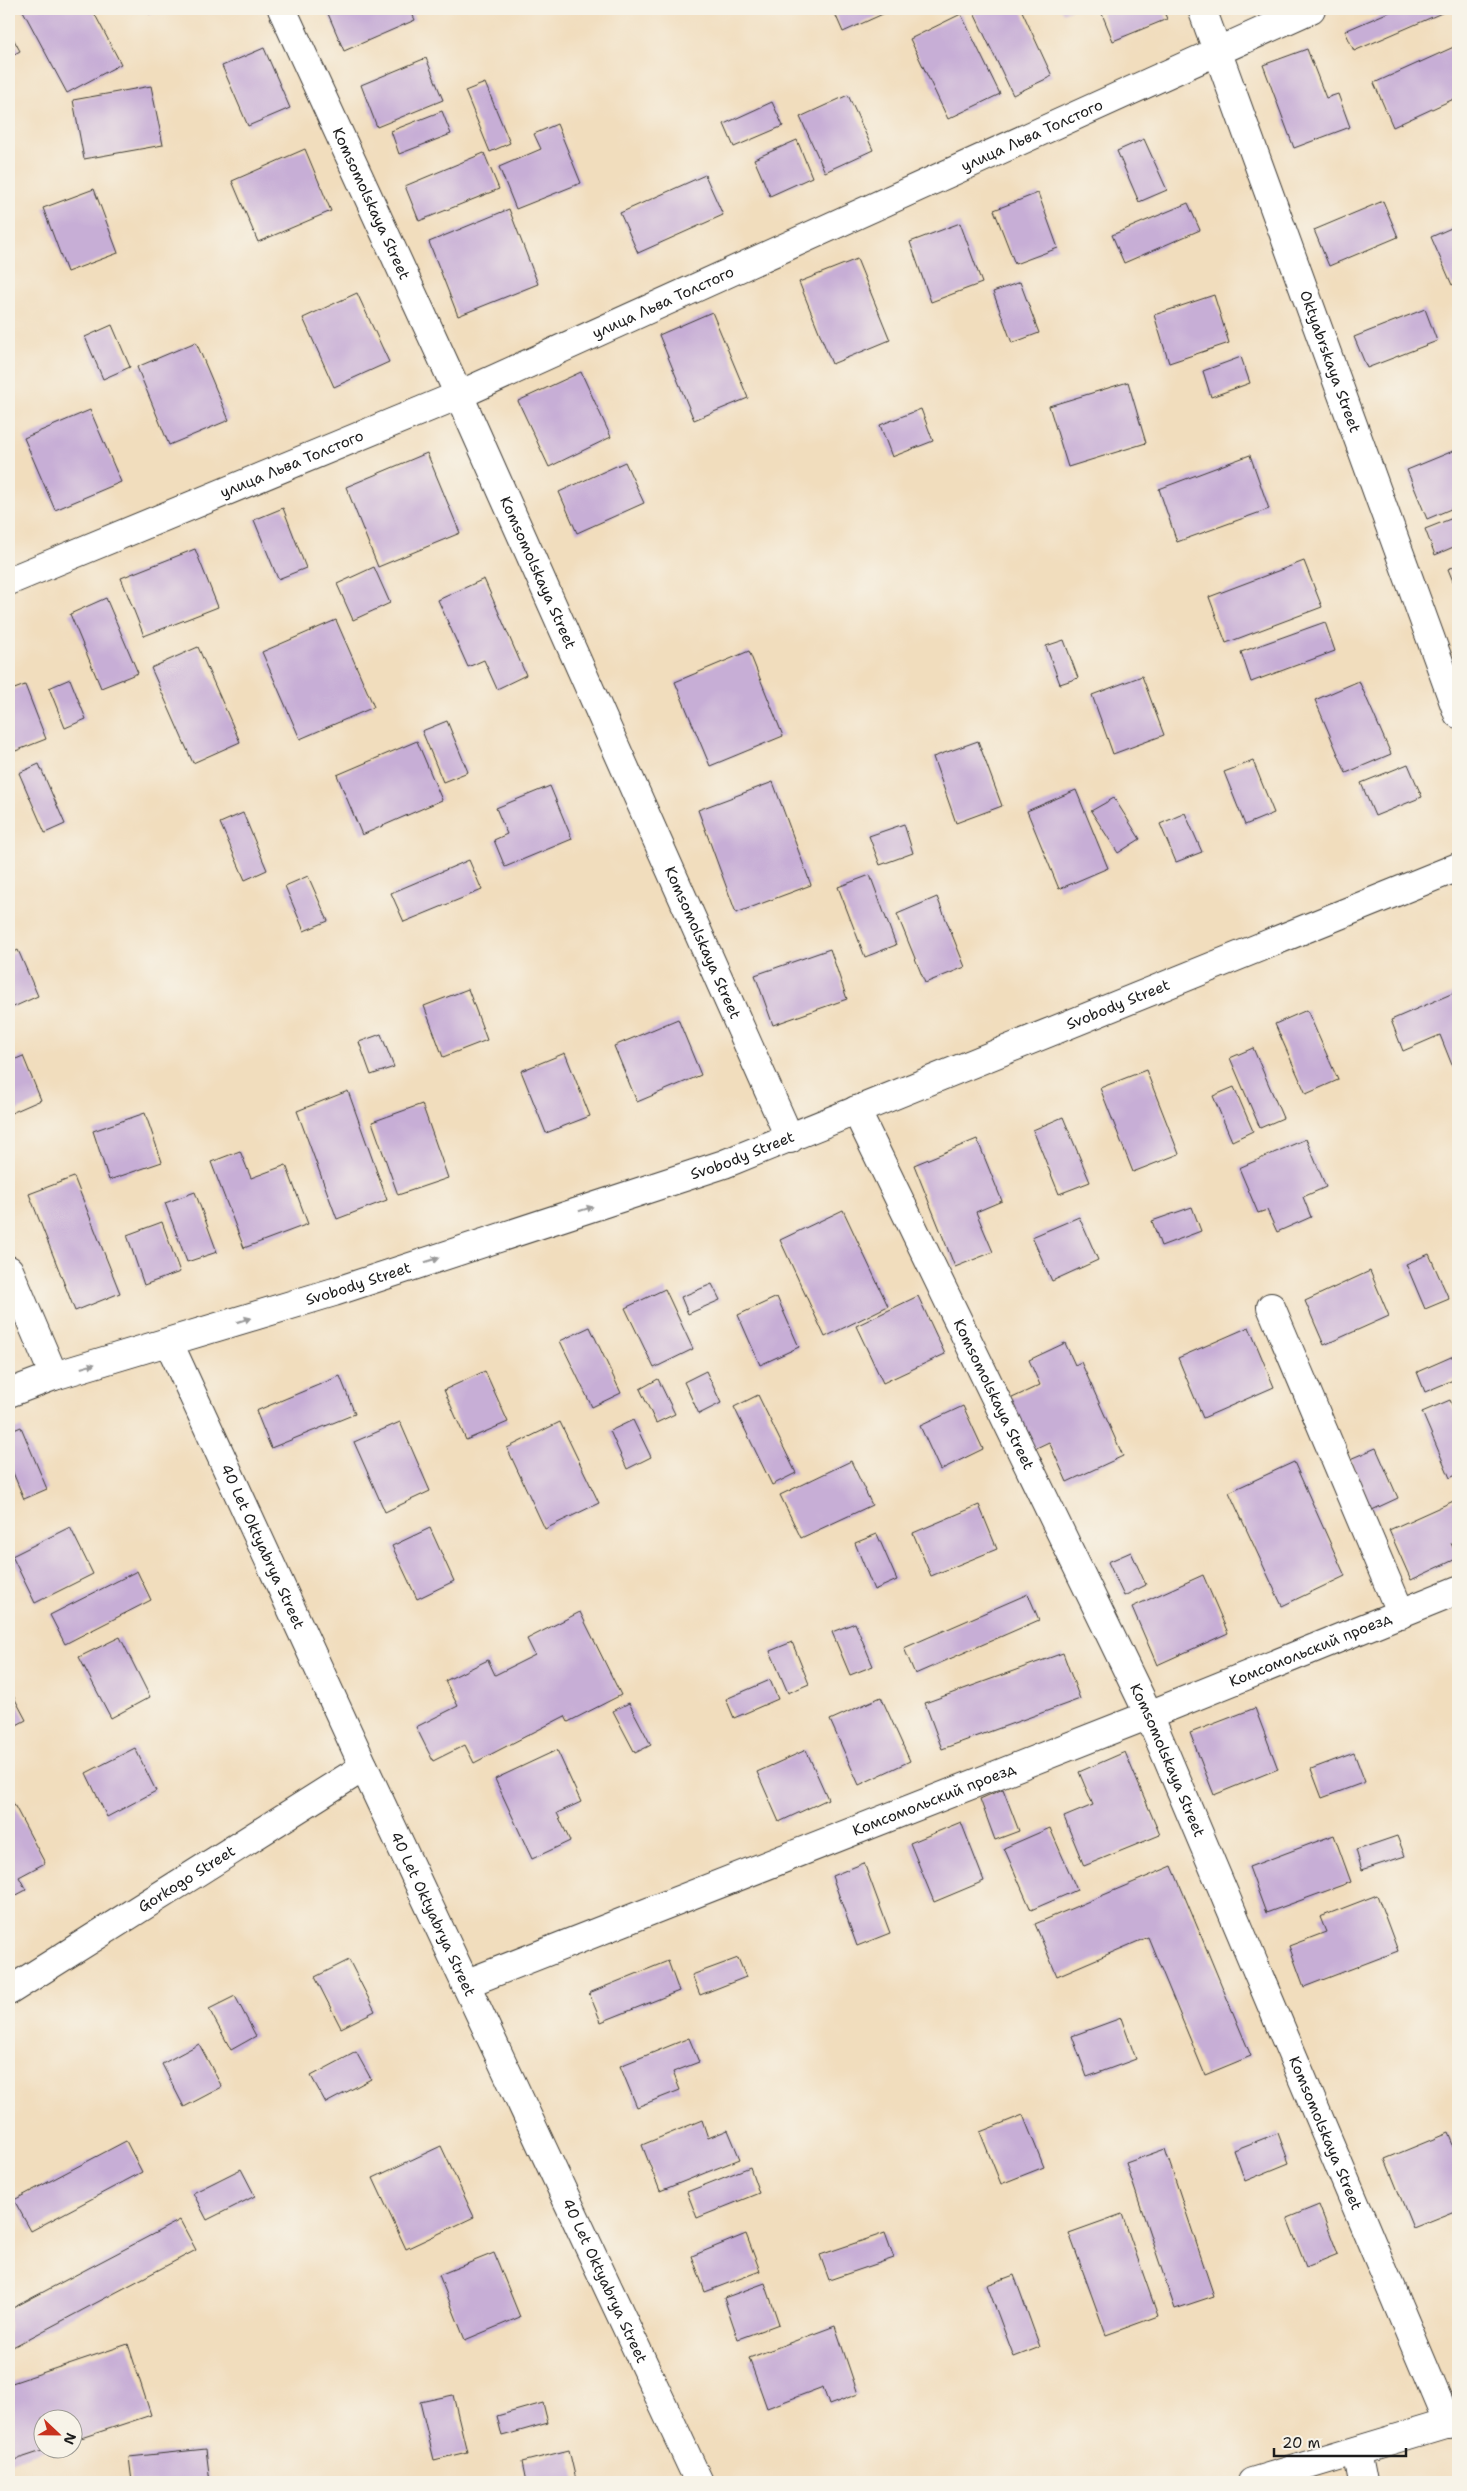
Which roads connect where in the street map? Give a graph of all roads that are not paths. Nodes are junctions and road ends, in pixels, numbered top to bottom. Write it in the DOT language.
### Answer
graph roads {
  1 [pos="282,9"];
  2 [pos="1202,9"];
  3 [pos="1311,9"];
  4 [pos="1217,51"];
  5 [pos="459,395"];
  6 [pos="9,581"];
  7 [pos="1458,714"];
  8 [pos="1458,866"];
  9 [pos="856,1110"];
  10 [pos="790,1139"];
  11 [pos="9,1270"];
  12 [pos="1271,1306"];
  13 [pos="169,1343"];
  14 [pos="54,1376"];
  15 [pos="9,1393"];
  16 [pos="1458,1590"];
  17 [pos="1401,1614"];
  18 [pos="1149,1715"];
  19 [pos="364,1766"];
  20 [pos="465,1984"];
  21 [pos="9,1991"];
  22 [pos="1453,2422"];
  23 [pos="1357,2451"];
  24 [pos="699,2482"];
  25 [pos="1252,2482"];
  26 [pos="1364,2482"];
  1 -- 5 [label="street, Komsomolskaya Street"];
  2 -- 4 [label="street, Oktyabrskaya Street"];
  3 -- 4 [label="street, улица Льва Толстого"];
  4 -- 5 [label="street, улица Льва Толстого"];
  4 -- 7 [label="street, Oktyabrskaya Street"];
  5 -- 6 [label="street, улица Льва Толстого"];
  5 -- 10 [label="street, Komsomolskaya Street"];
  8 -- 9 [label="street, Svobody Street"];
  9 -- 10 [label="street, Svobody Street"];
  9 -- 18 [label="street, Komsomolskaya Street"];
  13 -- 10 [label="street, Svobody Street, one-way"];
  11 -- 14 [label="street"];
  12 -- 17 [label="street, Комсомольский проезд"];
  14 -- 13 [label="street, Svobody Street, one-way"];
  13 -- 19 [label="street, 40 Let Oktyabrya Street"];
  14 -- 15 [label="street, Svobody Street"];
  16 -- 17 [label="street, Комсомольский проезд"];
  17 -- 18 [label="street, Комсомольский проезд"];
  18 -- 20 [label="street, Комсомольский проезд"];
  18 -- 22 [label="street, Komsomolskaya Street"];
  19 -- 20 [label="street, 40 Let Oktyabrya Street"];
  19 -- 21 [label="street, Gorkogo Street"];
  20 -- 24 [label="street, 40 Let Oktyabrya Street"];
  22 -- 23 [label="street"];
  23 -- 25 [label="street"];
  23 -- 26 [label="street"];
}
